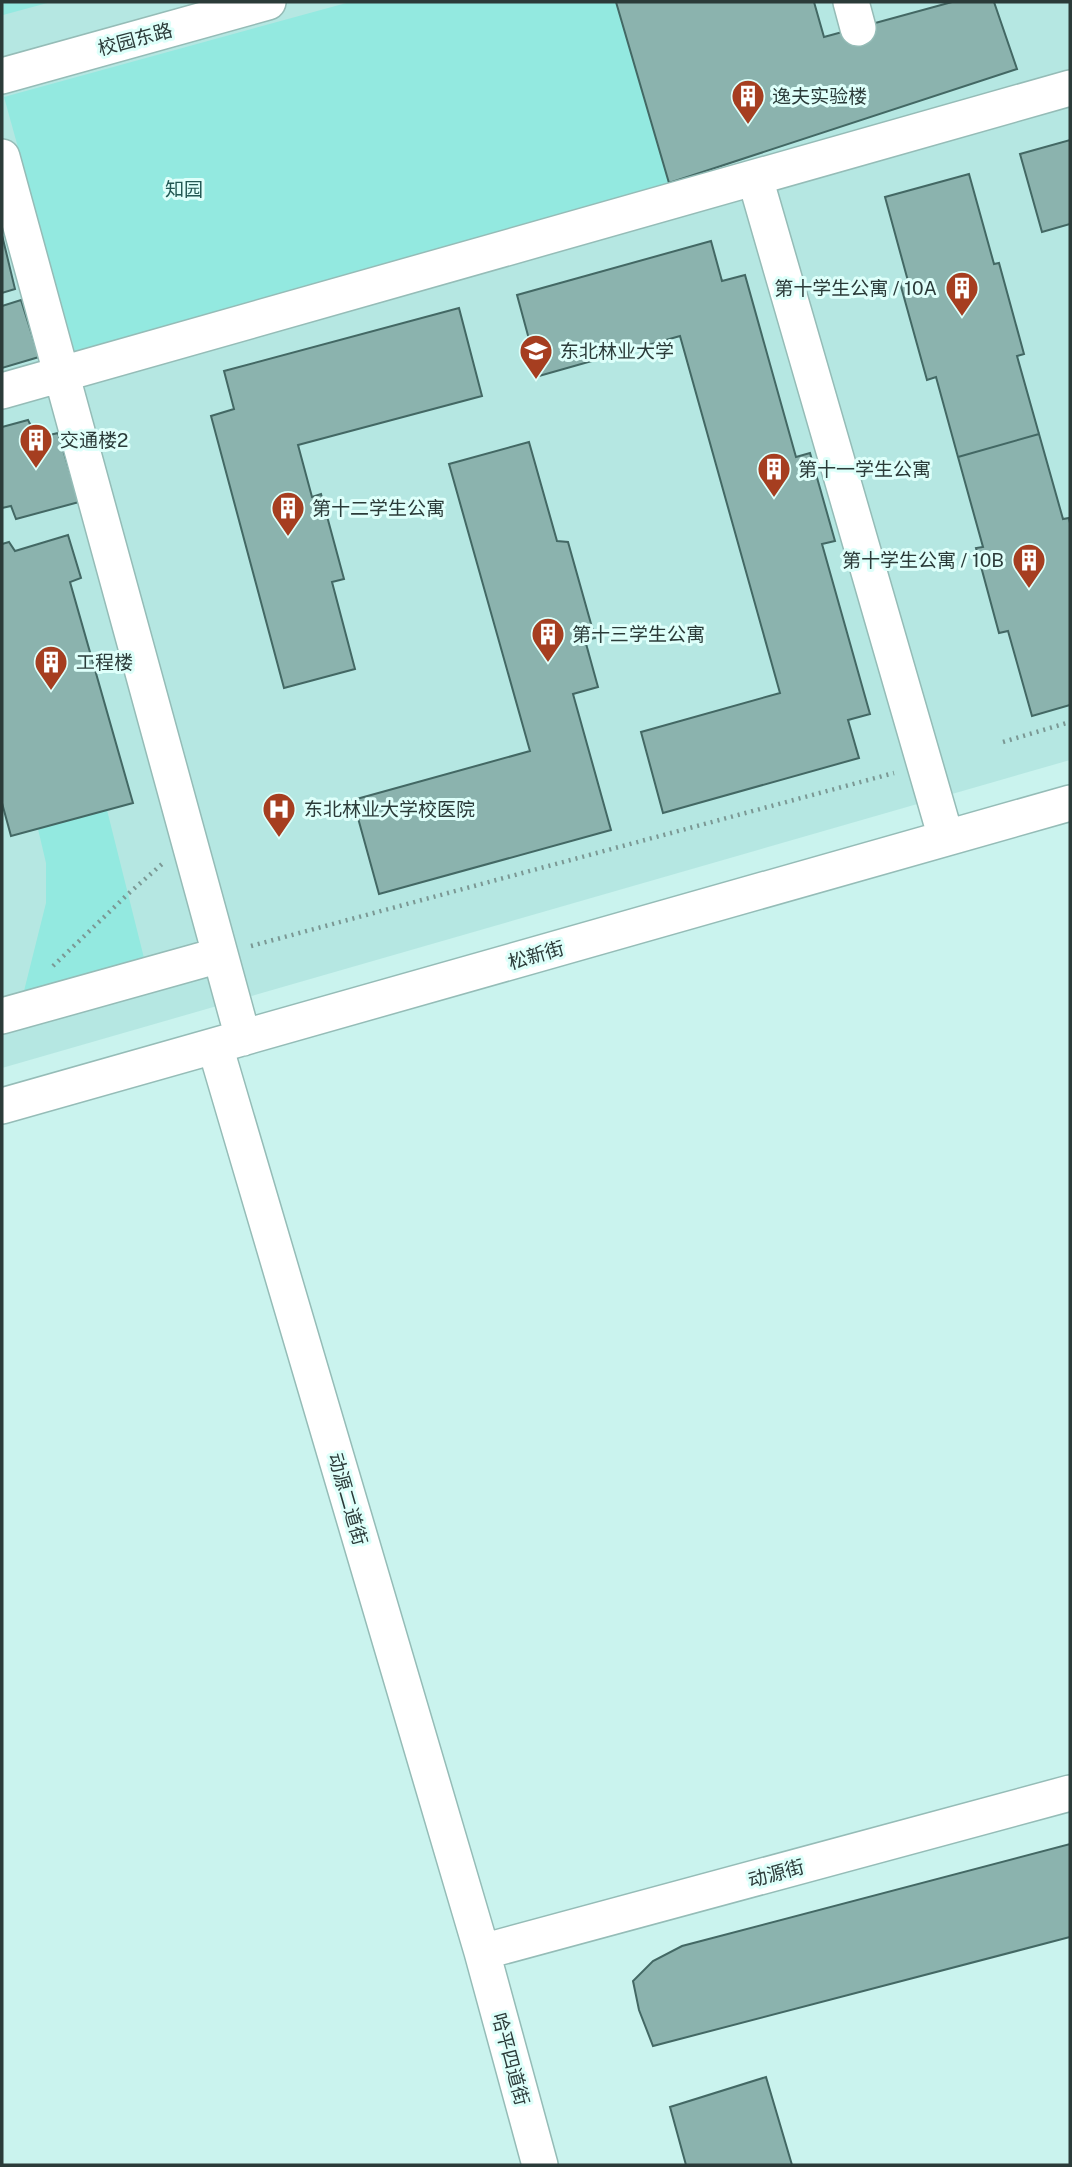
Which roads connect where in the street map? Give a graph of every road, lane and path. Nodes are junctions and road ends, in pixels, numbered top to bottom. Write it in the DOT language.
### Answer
graph roads {
  1 [pos="268,2"];
  2 [pos="2,76"];
  3 [pos="1070,88"];
  4 [pos="2,157"];
  5 [pos="755,178"];
  6 [pos="62,374"];
  7 [pos="2,391"];
  8 [pos="1070,722"];
  9 [pos="1003,742"];
  10 [pos="925,764"];
  11 [pos="1070,803"];
  12 [pos="946,838"];
  13 [pos="189,841"];
  14 [pos="220,954"];
  15 [pos="52,967"];
  16 [pos="2,1016"];
  17 [pos="229,1042"];
  18 [pos="2,1106"];
  19 [pos="1070,1793"];
  20 [pos="482,1952"];
  21 [pos="540,2165"];
  1 -- 2 [label="street, 校园东路"];
  3 -- 5 [label="street"];
  4 -- 6 [label="street, 动源二道街"];
  5 -- 6 [label="street"];
  5 -- 10 [label="street"];
  6 -- 7 [label="street"];
  6 -- 13 [label="street, 动源二道街"];
  8 -- 9 [label="path"];
  10 -- 12 [label="street"];
  10 -- 14 [label="path"];
  11 -- 12 [label="street, 松新街"];
  12 -- 17 [label="street, 松新街"];
  13 -- 14 [label="street, 动源二道街"];
  13 -- 15 [label="path"];
  14 -- 16 [label="street"];
  14 -- 17 [label="street, 动源二道街"];
  17 -- 18 [label="street, 松新街"];
  17 -- 20 [label="street, 动源二道街"];
  19 -- 20 [label="street, 动源街"];
  20 -- 21 [label="street, 哈平四道街"];
}
